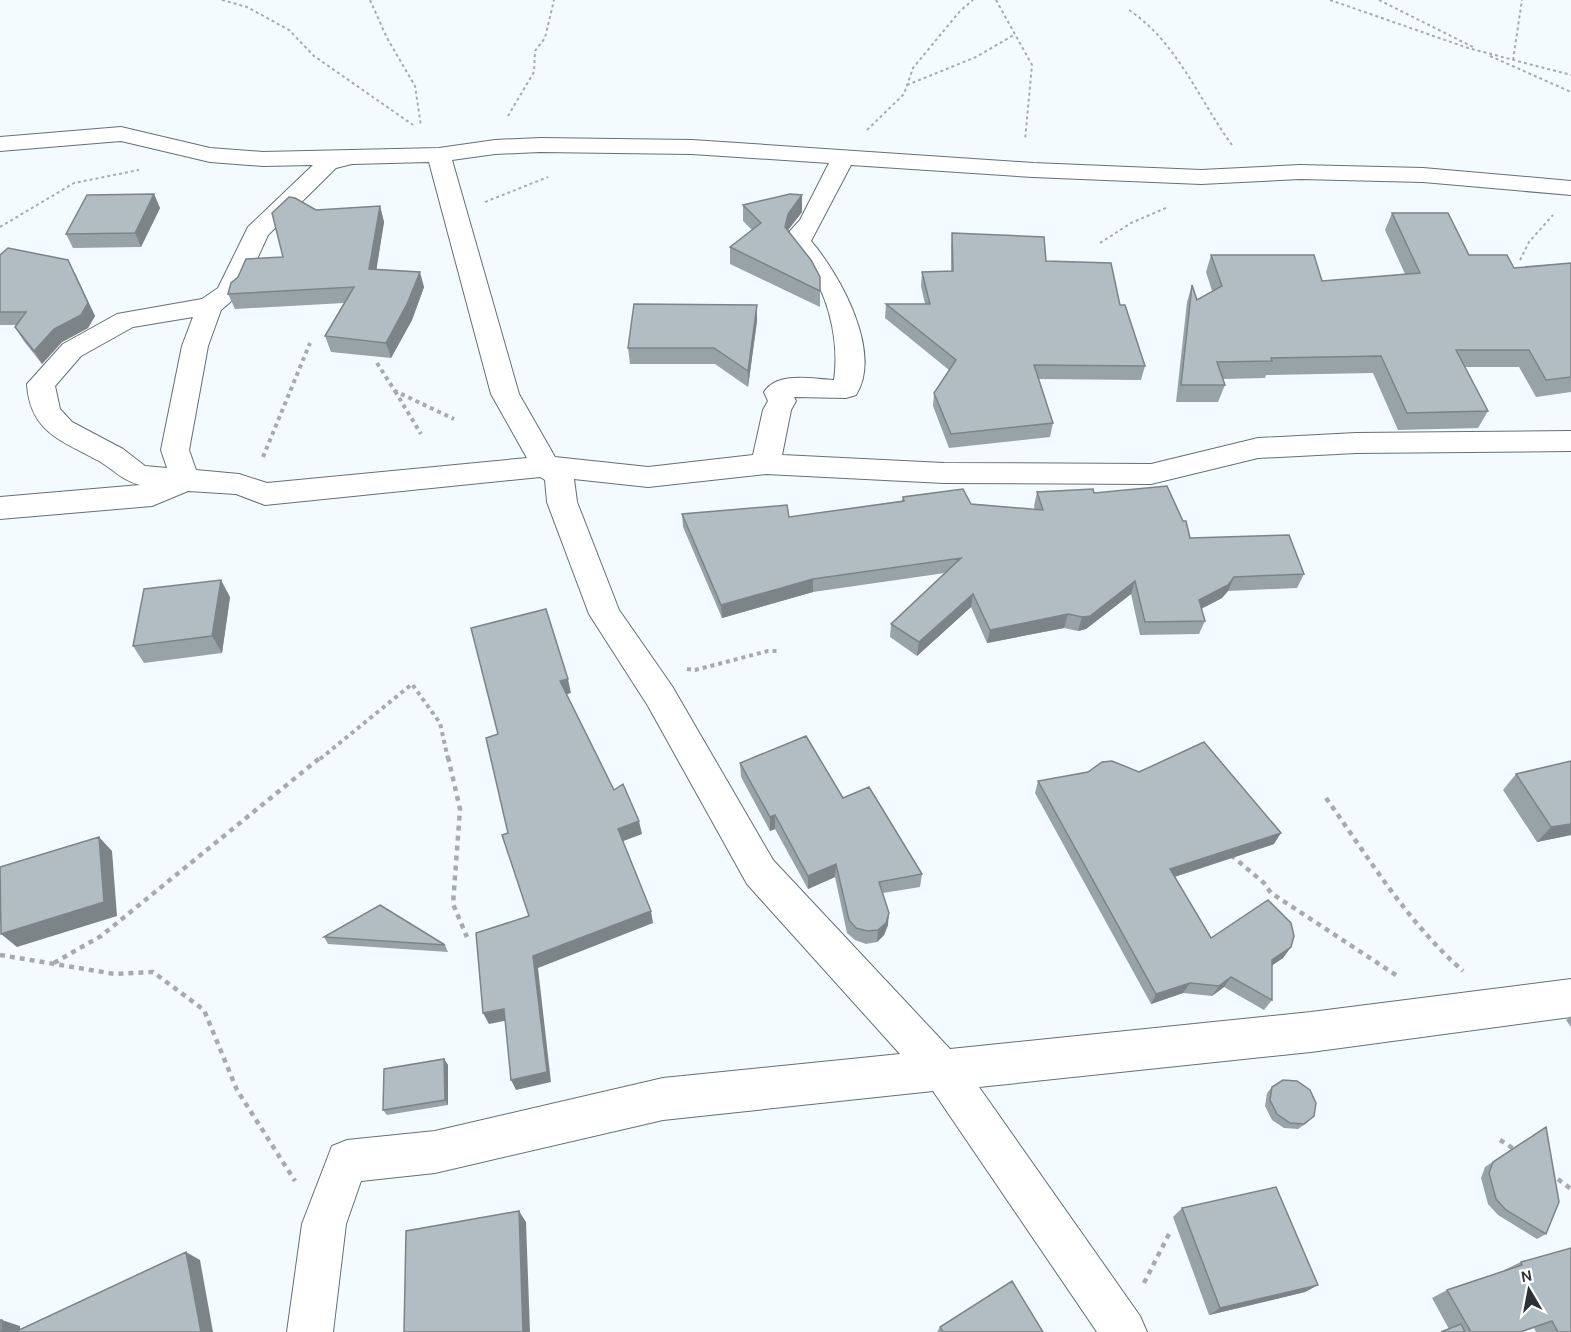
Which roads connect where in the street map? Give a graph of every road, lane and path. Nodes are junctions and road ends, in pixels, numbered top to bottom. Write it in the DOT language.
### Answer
graph roads {
  1 [pos="222,0"];
  2 [pos="370,0"];
  3 [pos="554,0"];
  4 [pos="973,0"];
  5 [pos="996,0"];
  6 [pos="1330,0"];
  7 [pos="1379,0"];
  8 [pos="1522,0"];
  9 [pos="1130,10"];
  10 [pos="1014,35"];
  11 [pos="1482,52"];
  12 [pos="1513,60"];
  13 [pos="1571,75"];
  14 [pos="906,85"];
  15 [pos="1571,93"];
  16 [pos="0,144"];
  17 [pos="495,147"];
  18 [pos="439,155"];
  19 [pos="356,156"];
  20 [pos="843,158"];
  21 [pos="142,169"];
  22 [pos="1026,169"];
  23 [pos="1252,174"];
  24 [pos="550,176"];
  25 [pos="1571,188"];
  26 [pos="1170,206"];
  27 [pos="1556,211"];
  28 [pos="458,221"];
  29 [pos="0,227"];
  30 [pos="1100,243"];
  31 [pos="1520,260"];
  32 [pos="210,306"];
  33 [pos="310,343"];
  34 [pos="377,363"];
  35 [pos="395,391"];
  36 [pos="454,419"];
  37 [pos="421,434"];
  38 [pos="1571,441"];
  39 [pos="766,464"];
  40 [pos="546,466"];
  41 [pos="185,480"];
  42 [pos="251,489"];
  43 [pos="0,508"];
  44 [pos="778,651"];
  45 [pos="630,652"];
  46 [pos="1326,798"];
  47 [pos="1229,853"];
  48 [pos="467,937"];
  49 [pos="0,956"];
  50 [pos="54,963"];
  51 [pos="1571,998"];
  52 [pos="1509,1006"];
  53 [pos="1438,1015"];
  54 [pos="943,1071"];
  55 [pos="1500,1140"];
  56 [pos="1519,1152"];
  57 [pos="1548,1171"];
  58 [pos="1571,1189"];
  59 [pos="324,1224"];
  60 [pos="310,1332"];
  61 [pos="1124,1332"];
  1 -- 2 [label="path"];
  3 -- 17 [label="path"];
  4 -- 14 [label="path"];
  5 -- 10 [label="path"];
  6 -- 11 [label="path"];
  7 -- 11 [label="path"];
  8 -- 12 [label="path"];
  9 -- 23 [label="path"];
  10 -- 14 [label="path"];
  10 -- 22 [label="path"];
  11 -- 12 [label="path"];
  11 -- 15 [label="path"];
  12 -- 13 [label="path"];
  14 -- 20 [label="path"];
  16 -- 19 [label="street"];
  17 -- 18 [label="street"];
  17 -- 20 [label="street"];
  18 -- 19 [label="street"];
  18 -- 28 [label="street"];
  19 -- 32 [label="street"];
  20 -- 22 [label="street"];
  20 -- 39 [label="street"];
  21 -- 29 [label="path"];
  22 -- 23 [label="street"];
  23 -- 25 [label="street"];
  24 -- 28 [label="path"];
  26 -- 30 [label="path"];
  27 -- 31 [label="path"];
  28 -- 40 [label="street"];
  32 -- 41 [label="street"];
  32 -- 41 [label="street"];
  33 -- 42 [label="path"];
  34 -- 35 [label="path"];
  35 -- 36 [label="path"];
  35 -- 37 [label="path"];
  38 -- 39 [label="street"];
  39 -- 40 [label="street"];
  40 -- 42 [label="street"];
  40 -- 45 [label="street"];
  41 -- 42 [label="street"];
  41 -- 43 [label="street"];
  44 -- 45 [label="path"];
  45 -- 54 [label="street"];
  46 -- 52 [label="path"];
  47 -- 53 [label="path"];
  48 -- 50 [label="path"];
  49 -- 50 [label="path"];
  50 -- 59 [label="path"];
  51 -- 52 [label="street"];
  52 -- 53 [label="street"];
  53 -- 54 [label="street"];
  54 -- 59 [label="street"];
  54 -- 61 [label="street"];
  55 -- 56 [label="path"];
  57 -- 58 [label="path"];
  59 -- 60 [label="street"];
}
